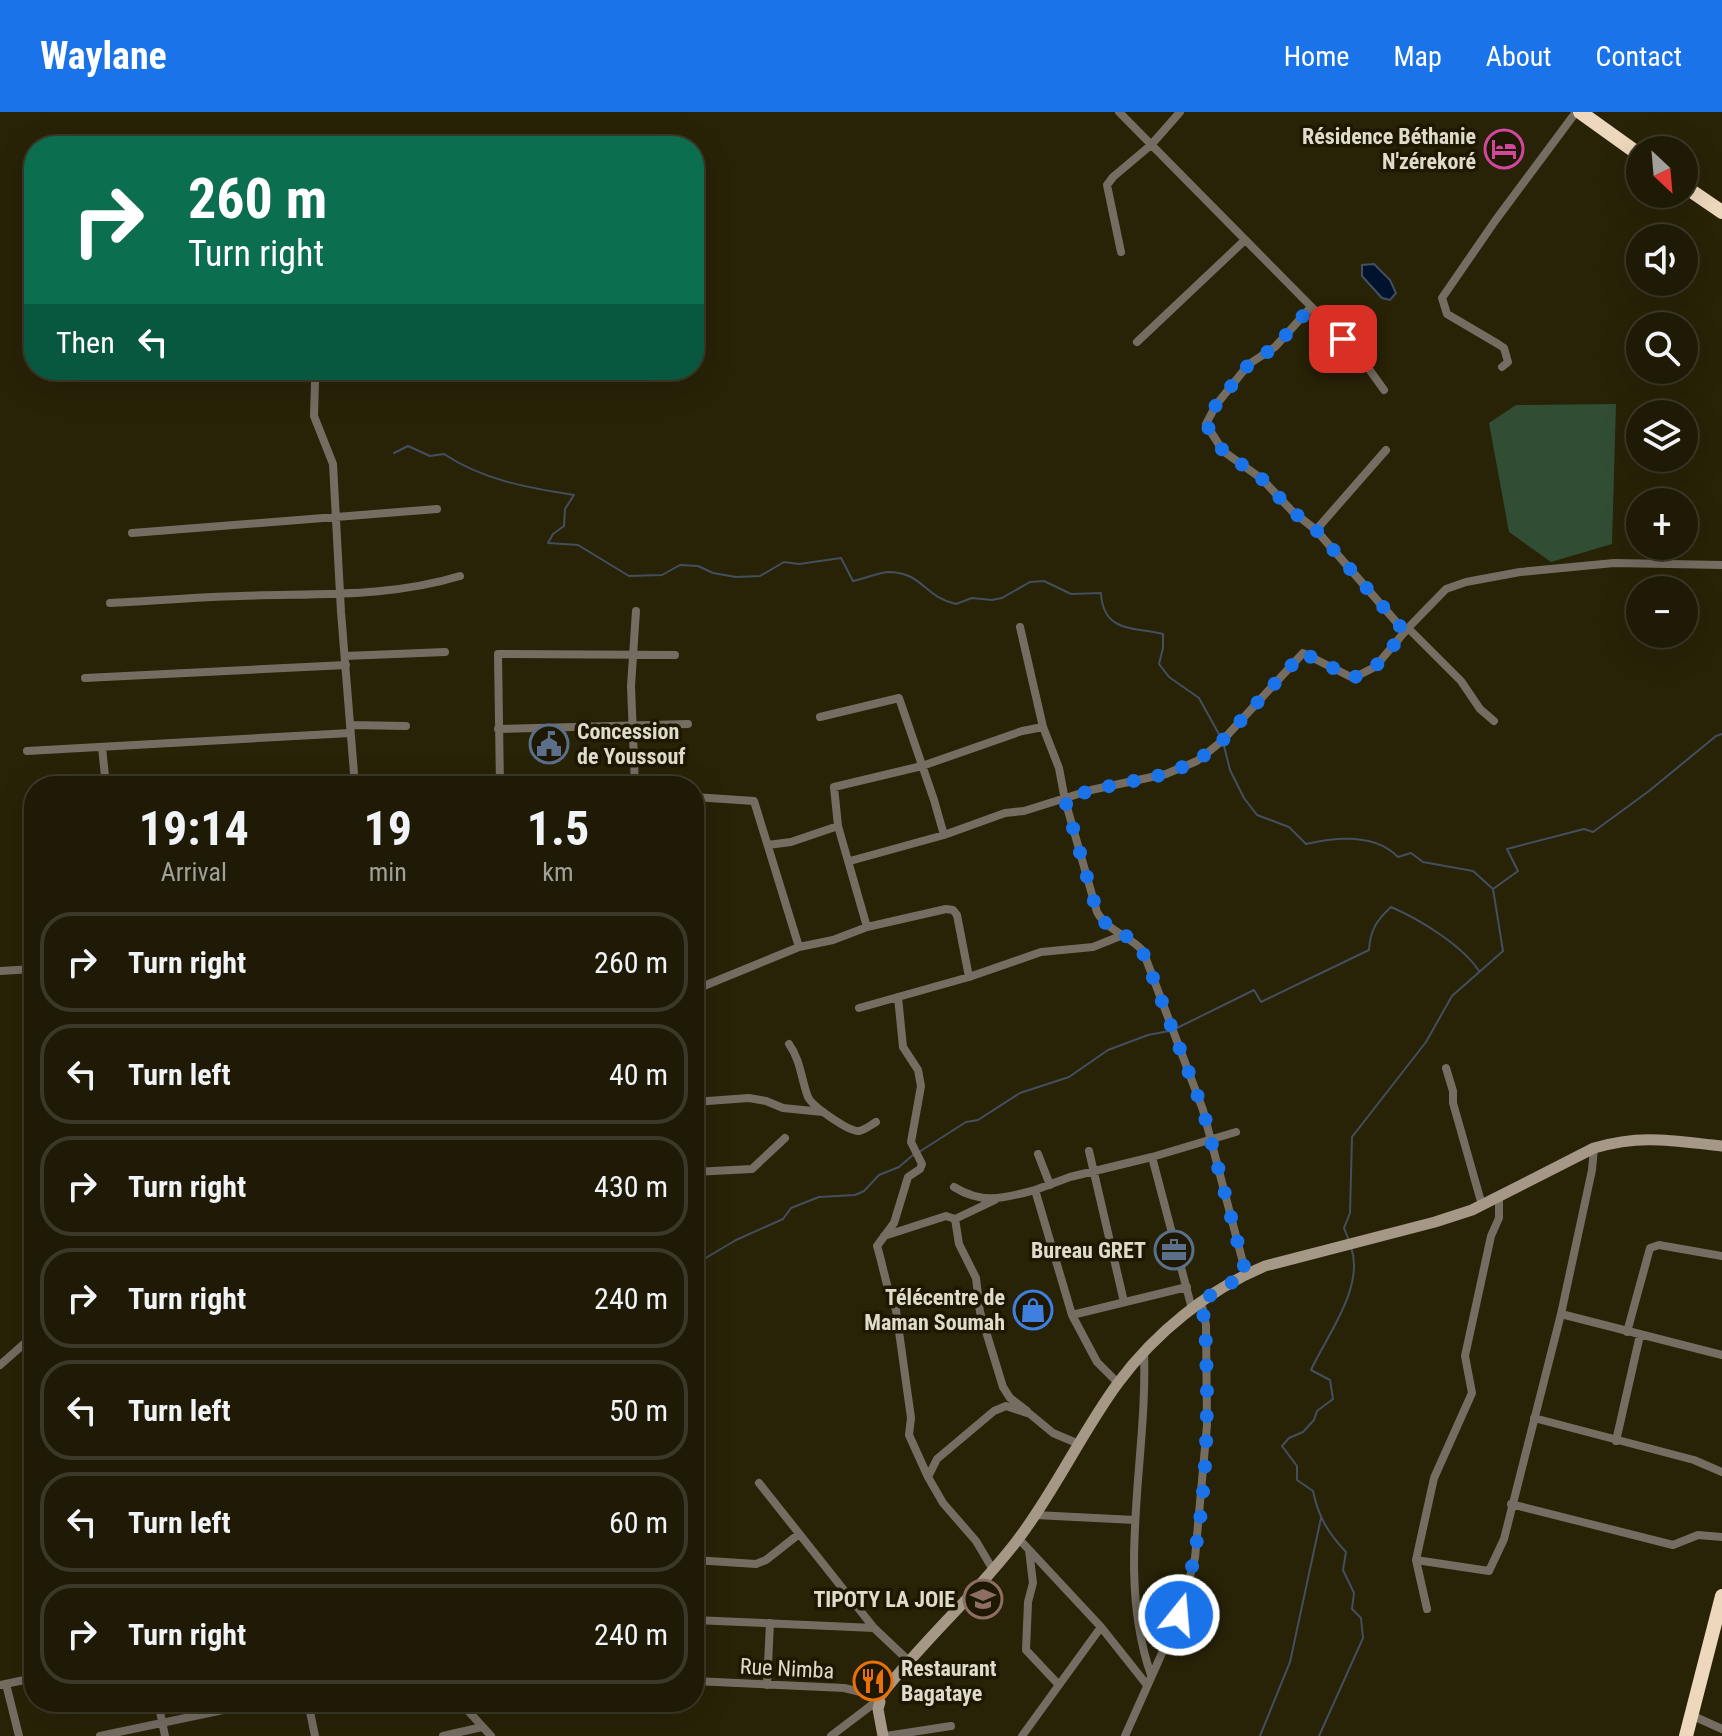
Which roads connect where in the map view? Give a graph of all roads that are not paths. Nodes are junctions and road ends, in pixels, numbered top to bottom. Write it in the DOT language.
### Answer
graph roads {
  1 [pos="1119,112"];
  2 [pos="1180,112"];
  3 [pos="1578,112"];
  4 [pos="1151,145"];
  5 [pos="1626,145"];
  6 [pos="1698,196"];
  7 [pos="1722,212"];
  8 [pos="1245,240"];
  9 [pos="1121,252"];
  10 [pos="1311,307"];
  11 [pos="1137,342"];
  12 [pos="1502,367"];
  13 [pos="315,380"];
  14 [pos="1384,390"];
  15 [pos="1386,450"];
  16 [pos="437,509"];
  17 [pos="337,518"];
  18 [pos="1316,530"];
  19 [pos="132,533"];
  20 [pos="1722,565"];
  21 [pos="460,576"];
  22 [pos="340,594"];
  23 [pos="110,603"];
  24 [pos="636,611"];
  25 [pos="1020,627"];
  26 [pos="1406,630"];
  27 [pos="445,652"];
  28 [pos="675,655"];
  29 [pos="633,656"];
  30 [pos="346,661"];
  31 [pos="85,678"];
  32 [pos="820,717"];
  33 [pos="1494,721"];
  34 [pos="688,724"];
  35 [pos="406,726"];
  36 [pos="632,727"];
  37 [pos="1043,727"];
  38 [pos="350,729"];
  39 [pos="498,729"];
  40 [pos="102,747"];
  41 [pos="27,751"];
  42 [pos="922,766"];
  43 [pos="105,776"];
  44 [pos="354,776"];
  45 [pos="500,776"];
  46 [pos="634,776"];
  47 [pos="704,798"];
  48 [pos="1065,800"];
  49 [pos="838,826"];
  50 [pos="944,835"];
  51 [pos="768,845"];
  52 [pos="850,861"];
  53 [pos="867,927"];
  54 [pos="1123,935"];
  55 [pos="799,947"];
  56 [pos="24,970"];
  57 [pos="0,971"];
  58 [pos="969,977"];
  59 [pos="704,986"];
  60 [pos="898,997"];
  61 [pos="859,1008"];
  62 [pos="789,1044"];
  63 [pos="1446,1068"];
  64 [pos="704,1101"];
  65 [pos="824,1112"];
  66 [pos="876,1122"];
  67 [pos="1236,1132"];
  68 [pos="785,1138"];
  69 [pos="1210,1139"];
  70 [pos="1722,1146"];
  71 [pos="1594,1148"];
  72 [pos="1089,1151"];
  73 [pos="1038,1154"];
  74 [pos="1152,1157"];
  75 [pos="704,1171"];
  76 [pos="1093,1171"];
  77 [pos="1050,1185"];
  78 [pos="954,1187"];
  79 [pos="1035,1190"];
  80 [pos="1499,1197"];
  81 [pos="995,1200"];
  82 [pos="1482,1205"];
  83 [pos="955,1219"];
  84 [pos="883,1237"];
  85 [pos="1722,1256"];
  86 [pos="1246,1274"];
  87 [pos="1187,1287"];
  88 [pos="1124,1302"];
  89 [pos="1197,1305"];
  90 [pos="1561,1314"];
  91 [pos="1072,1315"];
  92 [pos="1627,1332"];
  93 [pos="1640,1335"];
  94 [pos="24,1347"];
  95 [pos="1144,1351"];
  96 [pos="1722,1355"];
  97 [pos="0,1365"];
  98 [pos="1118,1383"];
  99 [pos="1030,1414"];
  100 [pos="1534,1418"];
  101 [pos="1616,1441"];
  102 [pos="1079,1444"];
  103 [pos="1722,1472"];
  104 [pos="928,1477"];
  105 [pos="759,1483"];
  106 [pos="1511,1504"];
  107 [pos="1035,1515"];
  108 [pos="1135,1520"];
  109 [pos="799,1534"];
  110 [pos="1722,1537"];
  111 [pos="1019,1539"];
  112 [pos="1029,1549"];
  113 [pos="1416,1560"];
  114 [pos="704,1561"];
  115 [pos="992,1568"];
  116 [pos="1722,1596"];
  117 [pos="1427,1609"];
  118 [pos="1720,1612"];
  119 [pos="704,1620"];
  120 [pos="770,1623"];
  121 [pos="1101,1627"];
  122 [pos="874,1628"];
  123 [pos="910,1662"];
  124 [pos="24,1680"];
  125 [pos="1149,1680"];
  126 [pos="704,1682"];
  127 [pos="3,1684"];
  128 [pos="1058,1684"];
  129 [pos="767,1685"];
  130 [pos="879,1698"];
  131 [pos="160,1712"];
  132 [pos="216,1712"];
  133 [pos="310,1712"];
  134 [pos="469,1712"];
  135 [pos="1691,1715"];
  136 [pos="162,1724"];
  137 [pos="951,1726"];
  138 [pos="482,1727"];
  139 [pos="1722,1729"];
  140 [pos="19,1736"];
  141 [pos="100,1736"];
  142 [pos="165,1736"];
  143 [pos="315,1736"];
  144 [pos="443,1736"];
  145 [pos="491,1736"];
  146 [pos="831,1736"];
  147 [pos="885,1736"];
  148 [pos="1022,1736"];
  149 [pos="1125,1736"];
  150 [pos="1686,1736"];
  1 -- 4 [label="street"];
  2 -- 4 [label="street"];
  3 -- 5 [label="highway"];
  3 -- 12 [label="street"];
  4 -- 8 [label="street"];
  4 -- 9 [label="street"];
  6 -- 7 [label="highway"];
  8 -- 10 [label="street"];
  8 -- 11 [label="street"];
  10 -- 14 [label="street"];
  10 -- 18 [label="street"];
  13 -- 17 [label="street"];
  15 -- 18 [label="street"];
  16 -- 17 [label="street"];
  17 -- 19 [label="street"];
  17 -- 22 [label="street"];
  18 -- 26 [label="street"];
  20 -- 26 [label="street"];
  21 -- 22 [label="street"];
  22 -- 23 [label="street"];
  22 -- 30 [label="street"];
  24 -- 29 [label="street"];
  25 -- 37 [label="street"];
  26 -- 33 [label="street"];
  26 -- 48 [label="street"];
  27 -- 30 [label="street"];
  28 -- 29 [label="street"];
  29 -- 36 [label="street"];
  29 -- 39 [label="street"];
  30 -- 31 [label="street"];
  30 -- 38 [label="street"];
  32 -- 42 [label="street"];
  34 -- 36 [label="street"];
  35 -- 38 [label="street"];
  36 -- 39 [label="street"];
  36 -- 46 [label="street"];
  37 -- 42 [label="street"];
  37 -- 48 [label="street"];
  38 -- 40 [label="street"];
  38 -- 44 [label="street"];
  39 -- 45 [label="street"];
  40 -- 41 [label="street"];
  40 -- 43 [label="street"];
  42 -- 49 [label="street"];
  42 -- 50 [label="street"];
  47 -- 51 [label="street"];
  48 -- 50 [label="street"];
  48 -- 54 [label="street"];
  49 -- 51 [label="street"];
  49 -- 52 [label="street"];
  50 -- 52 [label="street"];
  51 -- 55 [label="street"];
  52 -- 53 [label="street"];
  53 -- 55 [label="street"];
  53 -- 58 [label="street"];
  54 -- 58 [label="street"];
  54 -- 69 [label="street"];
  55 -- 59 [label="street"];
  56 -- 57 [label="street"];
  58 -- 60 [label="street"];
  60 -- 61 [label="street"];
  60 -- 84 [label="street"];
  62 -- 65 [label="street"];
  63 -- 82 [label="street"];
  64 -- 65 [label="street"];
  65 -- 66 [label="street"];
  67 -- 69 [label="street"];
  68 -- 75 [label="street"];
  69 -- 74 [label="street"];
  69 -- 86 [label="street"];
  70 -- 71 [label="street"];
  71 -- 80 [label="street"];
  71 -- 90 [label="street"];
  72 -- 76 [label="street"];
  73 -- 77 [label="street"];
  74 -- 76 [label="street"];
  74 -- 87 [label="street"];
  76 -- 77 [label="street"];
  76 -- 88 [label="street"];
  77 -- 79 [label="street"];
  78 -- 81 [label="street"];
  79 -- 81 [label="street"];
  79 -- 91 [label="street"];
  80 -- 82 [label="street"];
  80 -- 113 [label="street"];
  81 -- 83 [label="street"];
  82 -- 86 [label="street"];
  83 -- 84 [label="street"];
  83 -- 99 [label="street"];
  84 -- 104 [label="street"];
  85 -- 92 [label="street"];
  86 -- 89 [label="street"];
  87 -- 88 [label="street"];
  87 -- 89 [label="street"];
  88 -- 91 [label="street"];
  89 -- 95 [label="street"];
  89 -- 125 [label="street"];
  90 -- 92 [label="street"];
  90 -- 100 [label="street"];
  91 -- 98 [label="street"];
  92 -- 93 [label="street"];
  93 -- 96 [label="street"];
  93 -- 101 [label="street"];
  94 -- 97 [label="street"];
  95 -- 98 [label="street"];
  95 -- 108 [label="street"];
  98 -- 102 [label="street"];
  99 -- 102 [label="street"];
  99 -- 104 [label="street"];
  100 -- 101 [label="street"];
  100 -- 106 [label="street"];
  101 -- 103 [label="street"];
  102 -- 107 [label="street"];
  104 -- 115 [label="street"];
  105 -- 109 [label="street"];
  106 -- 110 [label="street"];
  106 -- 113 [label="street"];
  107 -- 108 [label="street"];
  107 -- 111 [label="street"];
  108 -- 125 [label="street"];
  109 -- 114 [label="street"];
  109 -- 122 [label="street"];
  111 -- 112 [label="street"];
  111 -- 115 [label="street"];
  112 -- 121 [label="street"];
  112 -- 128 [label="street"];
  113 -- 117 [label="street"];
  115 -- 123 [label="street"];
  116 -- 118 [label="highway"];
  118 -- 135 [label="highway"];
  119 -- 120 [label="street"];
  120 -- 122 [label="street"];
  120 -- 129 [label="street"];
  121 -- 125 [label="street"];
  121 -- 128 [label="street"];
  122 -- 123 [label="street"];
  123 -- 130 [label="street"];
  124 -- 127 [label="street"];
  125 -- 149 [label="street"];
  126 -- 129 [label="street, Rue Nimba"];
  127 -- 140 [label="street"];
  128 -- 148 [label="street"];
  129 -- 130 [label="street, Rue Nimba"];
  130 -- 146 [label="street"];
  130 -- 147 [label="street"];
  131 -- 136 [label="street"];
  132 -- 136 [label="street"];
  133 -- 143 [label="street"];
  134 -- 138 [label="street"];
  135 -- 139 [label="street"];
  135 -- 150 [label="highway"];
  136 -- 141 [label="street"];
  136 -- 142 [label="street"];
  137 -- 147 [label="street"];
  138 -- 144 [label="street"];
  138 -- 145 [label="street"];
}
